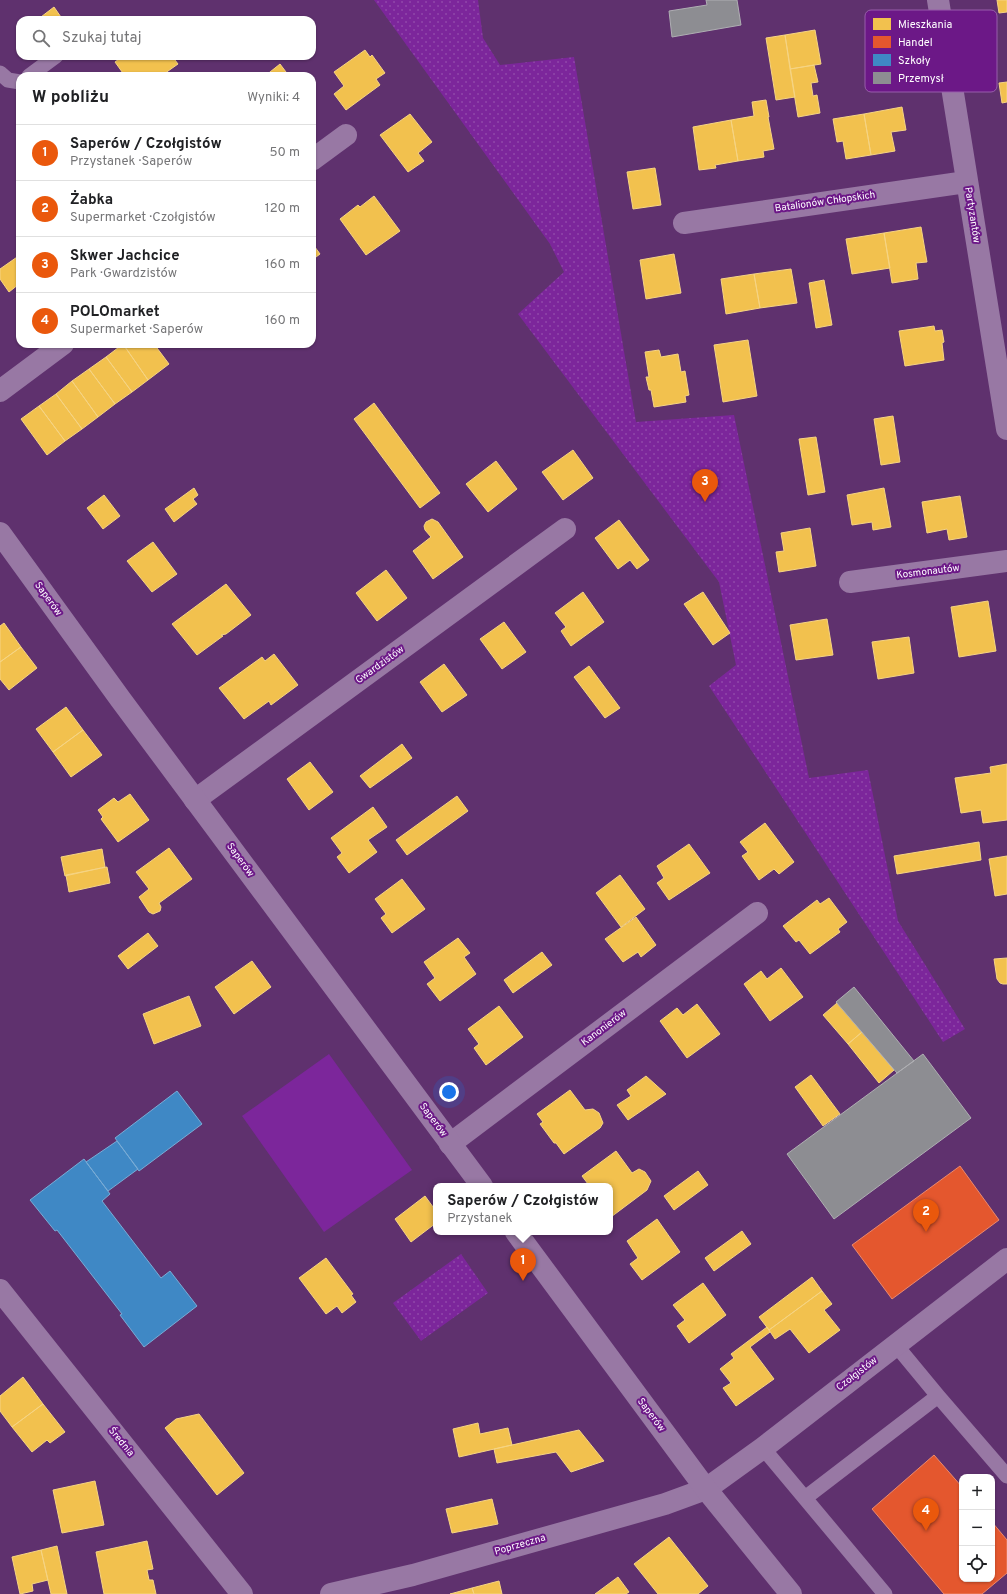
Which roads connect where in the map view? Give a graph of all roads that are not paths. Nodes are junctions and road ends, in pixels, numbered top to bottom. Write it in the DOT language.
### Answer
graph roads {
  1 [pos="938,0"];
  2 [pos="940,10"];
  3 [pos="51,60"];
  4 [pos="34,72"];
  5 [pos="0,73"];
  6 [pos="16,81"];
  7 [pos="952,92"];
  8 [pos="346,135"];
  9 [pos="316,157"];
  10 [pos="966,182"];
  11 [pos="684,222"];
  12 [pos="58,348"];
  13 [pos="0,391"];
  14 [pos="1007,429"];
  15 [pos="565,529"];
  16 [pos="0,533"];
  17 [pos="1007,562"];
  18 [pos="850,582"];
  19 [pos="196,800"];
  20 [pos="757,913"];
  21 [pos="450,1144"];
  22 [pos="480,1183"];
  23 [pos="518,1235"];
  24 [pos="1007,1258"];
  25 [pos="0,1290"];
  26 [pos="895,1344"];
  27 [pos="938,1396"];
  28 [pos="763,1448"];
  29 [pos="1007,1476"];
  30 [pos="706,1489"];
  31 [pos="805,1498"];
  32 [pos="242,1594"];
  33 [pos="331,1594"];
  34 [pos="791,1594"];
  35 [pos="885,1594"];
  1 -- 2 [label="street, Partyzantów"];
  3 -- 4 [label="lane"];
  5 -- 6 [label="lane"];
  7 -- 10 [label="street, Partyzantów"];
  8 -- 9 [label="street"];
  10 -- 11 [label="street, Batalionów Chłopskich"];
  10 -- 14 [label="street, Partyzantów"];
  12 -- 13 [label="street"];
  15 -- 19 [label="street, Gwardzistów"];
  16 -- 19 [label="street, Saperów"];
  17 -- 18 [label="street, Kosmonautów"];
  19 -- 21 [label="street, Saperów"];
  20 -- 21 [label="street, Kanonierów"];
  21 -- 22 [label="street, Saperów"];
  23 -- 30 [label="street, Saperów"];
  24 -- 26 [label="street, Czołgistów"];
  25 -- 32 [label="street, Średnia"];
  26 -- 27 [label="lane"];
  26 -- 28 [label="street, Czołgistów"];
  27 -- 29 [label="lane"];
  27 -- 31 [label="lane"];
  28 -- 30 [label="street, Czołgistów"];
  28 -- 31 [label="lane"];
  30 -- 33 [label="street, Poprzeczna"];
  30 -- 34 [label="street, Saperów"];
  31 -- 35 [label="lane"];
}
